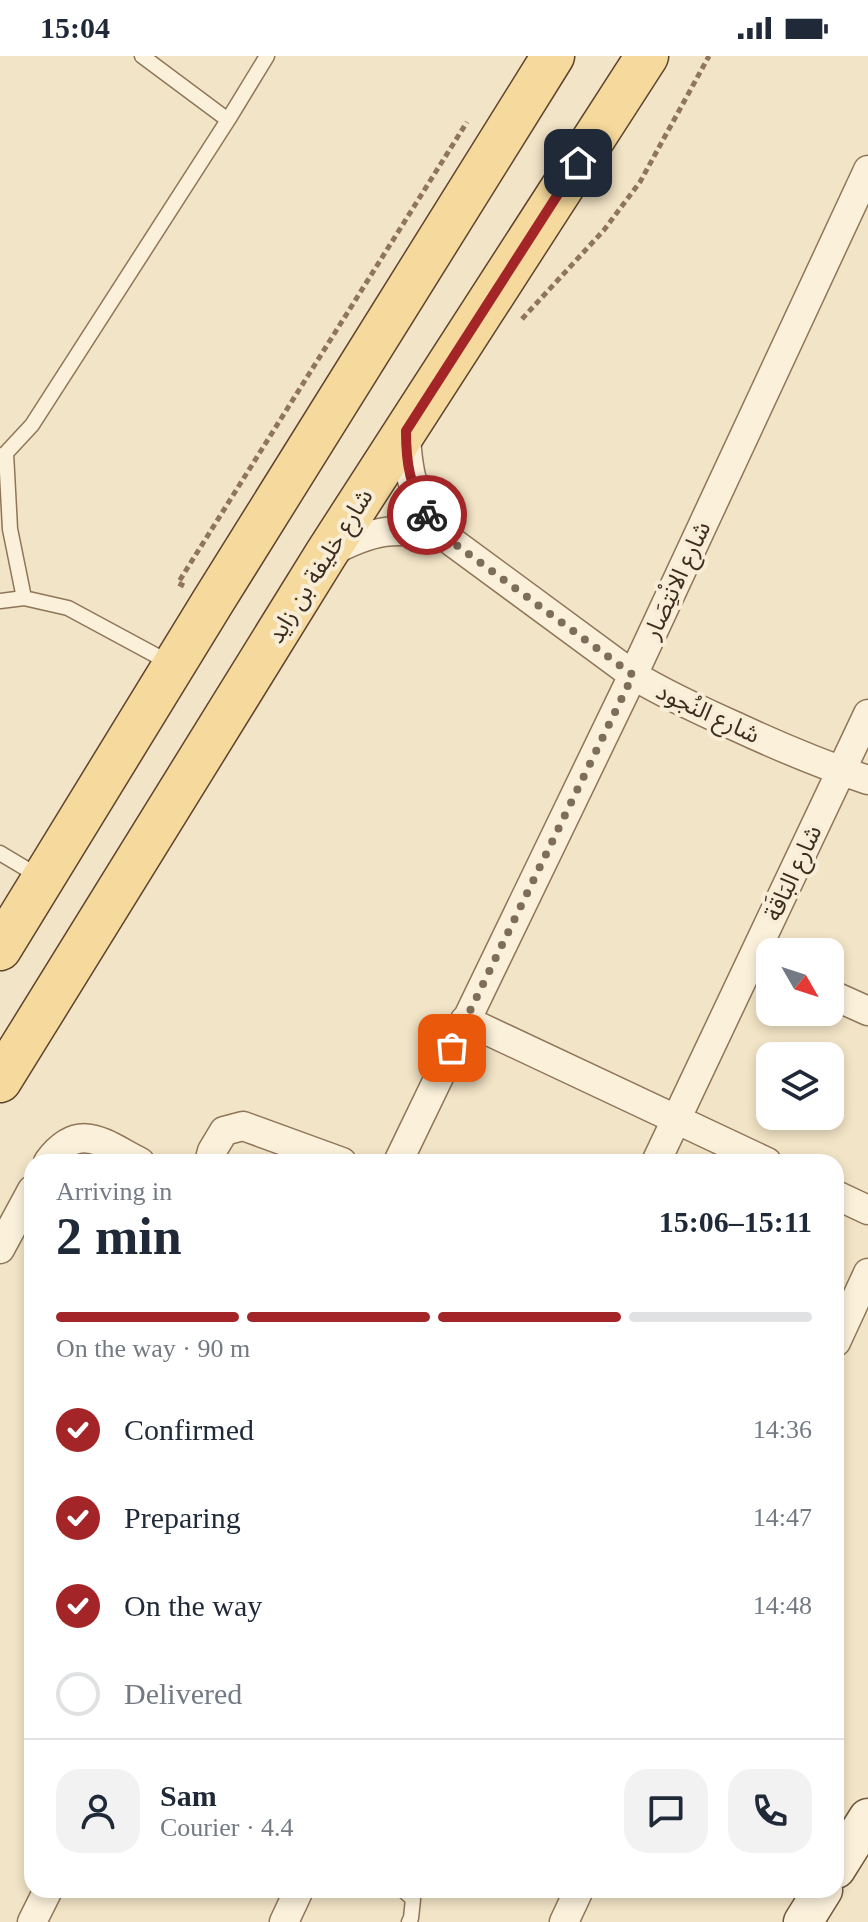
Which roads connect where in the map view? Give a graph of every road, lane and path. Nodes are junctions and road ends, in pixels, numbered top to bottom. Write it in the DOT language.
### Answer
graph roads {
  1 [pos="142,56"];
  2 [pos="267,56"];
  3 [pos="553,56"];
  4 [pos="647,56"];
  5 [pos="709,56"];
  6 [pos="228,120"];
  7 [pos="867,175"];
  8 [pos="520,322"];
  9 [pos="406,431"];
  10 [pos="3,455"];
  11 [pos="445,537"];
  12 [pos="326,554"];
  13 [pos="24,598"];
  14 [pos="0,601"];
  15 [pos="174,665"];
  16 [pos="633,675"];
  17 [pos="868,714"];
  18 [pos="841,771"];
  19 [pos="868,780"];
  20 [pos="0,853"];
  21 [pos="43,879"];
  22 [pos="771,938"];
  23 [pos="0,949"];
  24 [pos="756,972"];
  25 [pos="844,1000"];
  26 [pos="868,1011"];
  27 [pos="465,1020"];
  28 [pos="0,1081"];
  29 [pos="676,1119"];
  30 [pos="55,1154"];
  31 [pos="124,1154"];
  32 [pos="211,1154"];
  33 [pos="320,1154"];
  34 [pos="402,1154"];
  35 [pos="660,1154"];
  36 [pos="750,1154"];
  37 [pos="844,1199"];
  38 [pos="24,1205"];
  39 [pos="868,1210"];
  40 [pos="0,1249"];
  41 [pos="868,1273"];
  42 [pos="844,1325"];
  43 [pos="868,1818"];
  44 [pos="844,1856"];
  45 [pos="44,1898"];
  46 [pos="295,1898"];
  47 [pos="412,1898"];
  48 [pos="575,1898"];
  49 [pos="818,1898"];
  50 [pos="32,1922"];
  51 [pos="284,1922"];
  52 [pos="409,1922"];
  53 [pos="564,1922"];
  54 [pos="803,1922"];
  1 -- 6 [label="lane"];
  2 -- 6 [label="lane"];
  3 -- 15 [label="main road"];
  4 -- 9 [label="main road, شارع خليفة بن زايد"];
  5 -- 8 [label="path"];
  6 -- 10 [label="lane"];
  7 -- 16 [label="street, شارع الانْتِصَار"];
  9 -- 11 [label="street, شارع النُجود"];
  9 -- 12 [label="main road, شارع خليفة بن زايد"];
  10 -- 13 [label="lane"];
  11 -- 12 [label="street, شارع النُجود"];
  11 -- 16 [label="street, شارع النُجود"];
  12 -- 28 [label="main road, شارع خليفة بن زايد"];
  13 -- 14 [label="lane"];
  13 -- 15 [label="lane"];
  15 -- 21 [label="main road"];
  16 -- 18 [label="street, شارع النُجود"];
  16 -- 27 [label="street, شارع الانْتِصَار"];
  17 -- 18 [label="street, شارع البَاقَة"];
  18 -- 19 [label="street, شارع النُجود"];
  18 -- 22 [label="street, شارع البَاقَة"];
  20 -- 21 [label="lane"];
  21 -- 23 [label="main road"];
  24 -- 29 [label="street, شارع البَاقَة"];
  25 -- 26 [label="street"];
  27 -- 29 [label="street"];
  27 -- 34 [label="street, شارع الانْتِصَار"];
  29 -- 35 [label="street, شارع البَاقَة"];
  29 -- 36 [label="street"];
  30 -- 31 [label="street"];
  32 -- 33 [label="street"];
  37 -- 39 [label="street"];
  38 -- 40 [label="street"];
  41 -- 42 [label="street"];
  43 -- 44 [label="main road"];
  45 -- 50 [label="street"];
  46 -- 51 [label="street"];
  47 -- 52 [label="lane"];
  48 -- 53 [label="street"];
  49 -- 54 [label="main road"];
}
